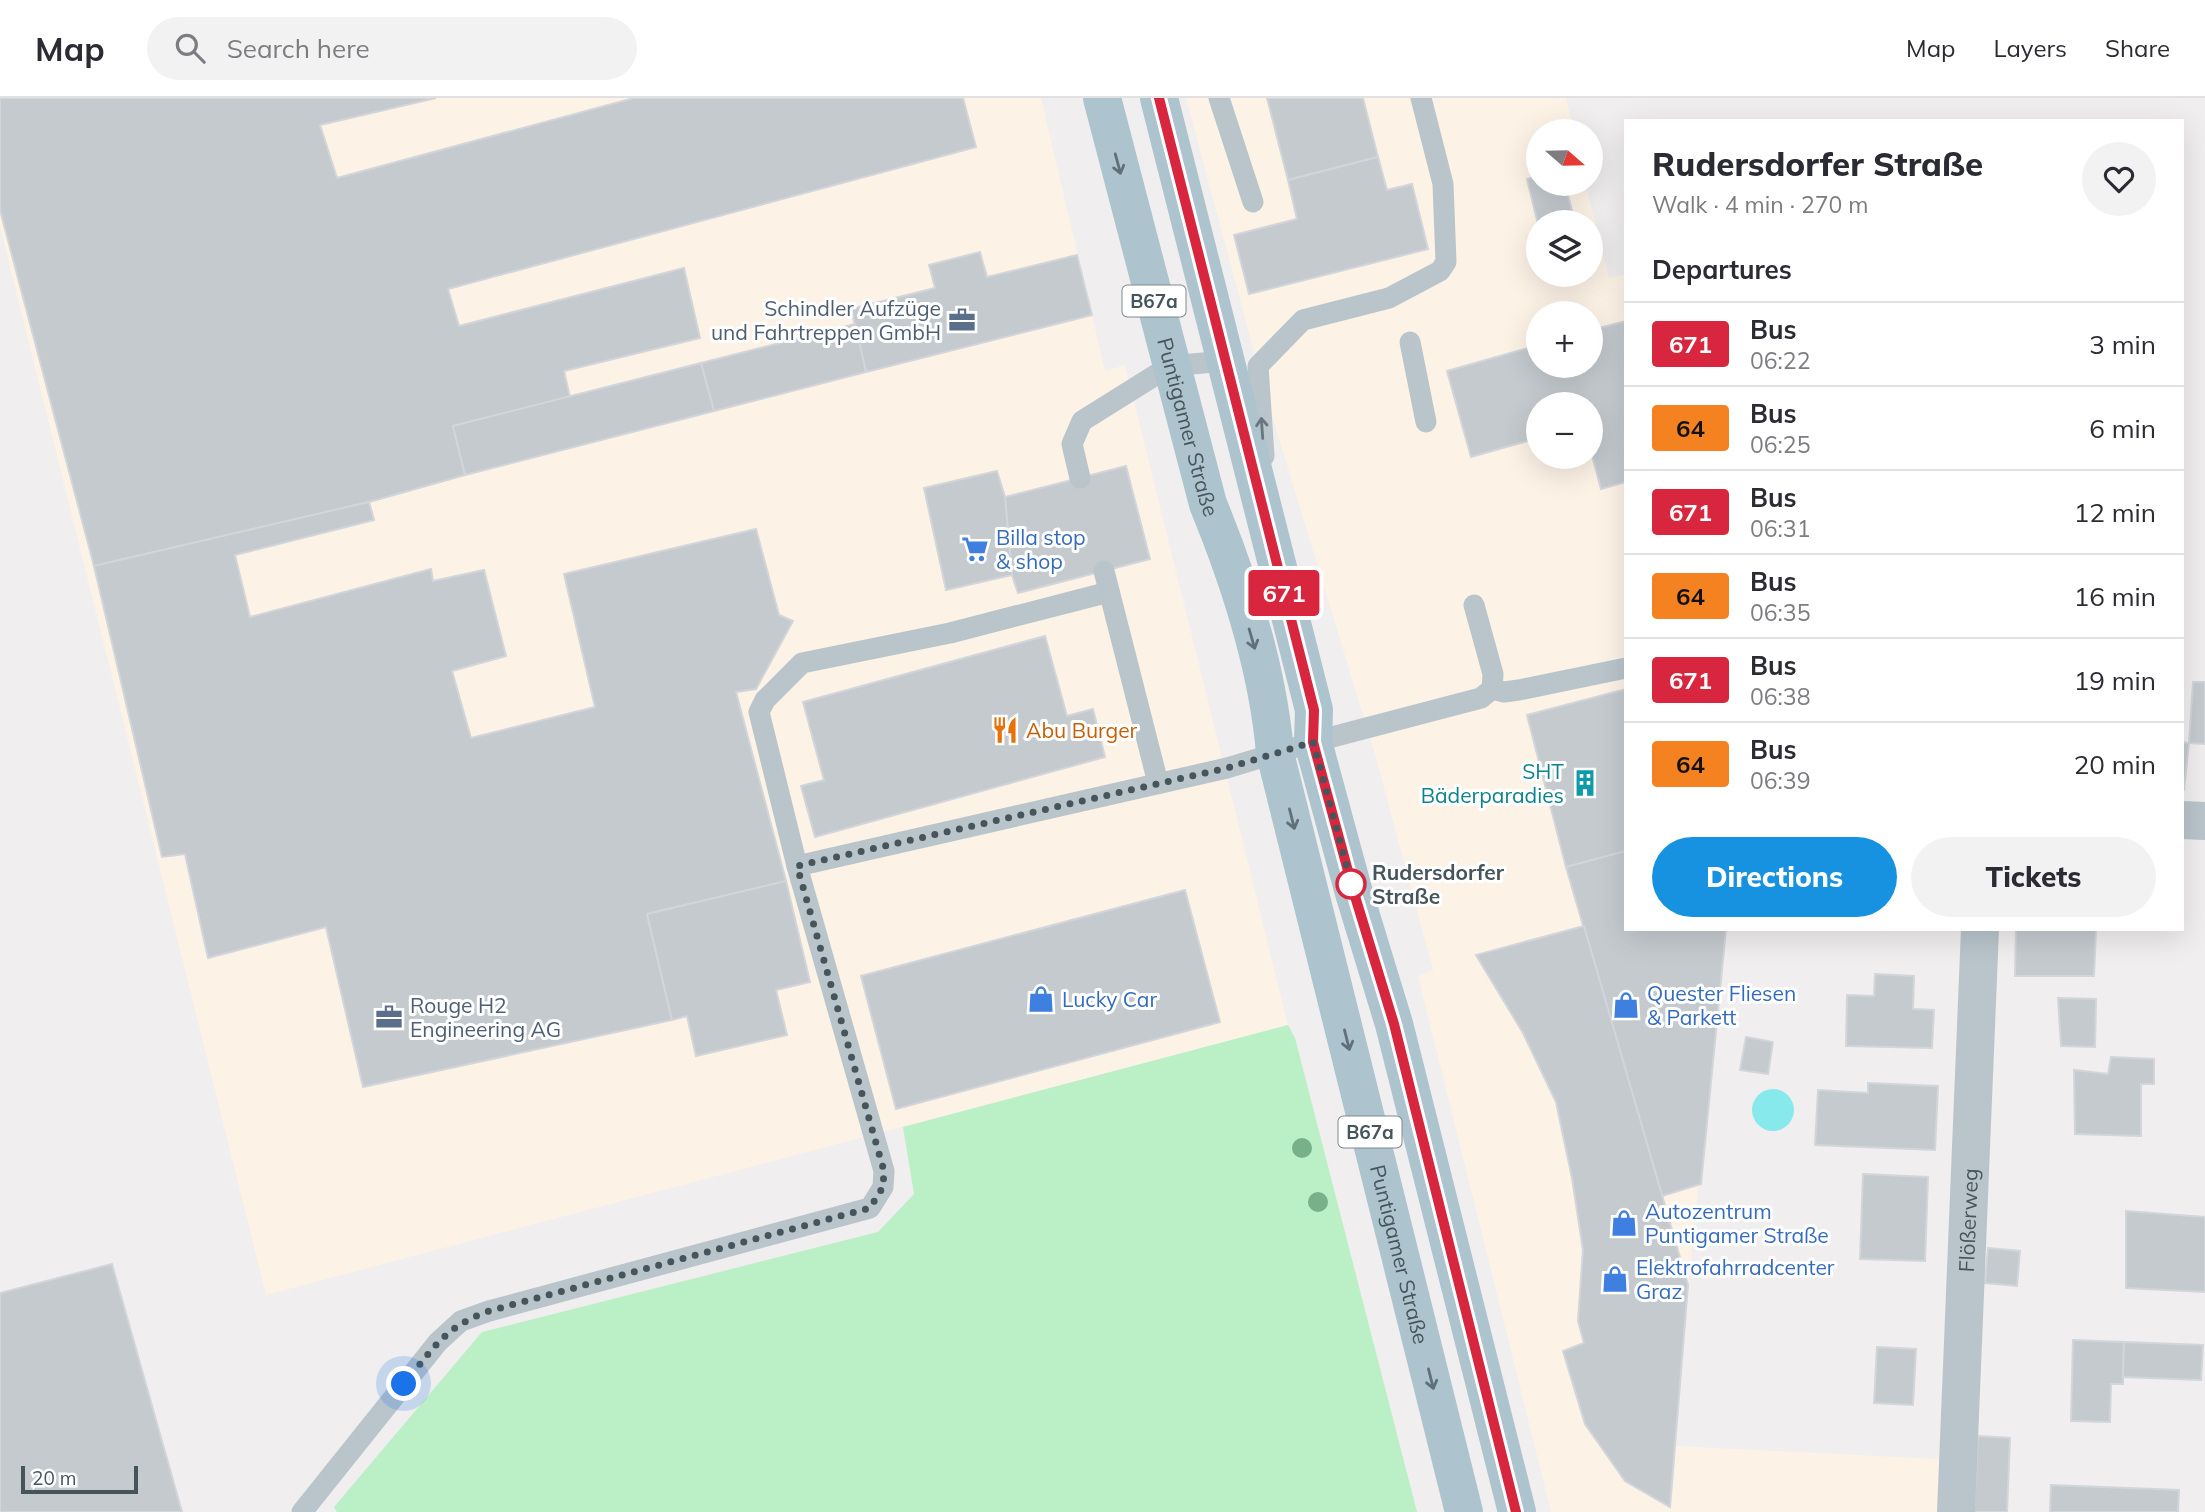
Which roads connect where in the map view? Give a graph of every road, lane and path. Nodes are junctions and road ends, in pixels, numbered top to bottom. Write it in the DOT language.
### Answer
graph roads {
  1 [pos="1102,98"];
  2 [pos="1159,98"];
  3 [pos="1219,98"];
  4 [pos="1421,98"];
  5 [pos="1253,202"];
  6 [pos="1410,342"];
  7 [pos="1241,364"];
  8 [pos="1156,375"];
  9 [pos="1426,422"];
  10 [pos="1080,478"];
  11 [pos="1474,605"];
  12 [pos="1624,668"];
  13 [pos="1492,689"];
  14 [pos="1313,742"];
  15 [pos="1275,752"];
  16 [pos="1158,783"];
  17 [pos="2184,820"];
  18 [pos="2205,821"];
  19 [pos="797,866"];
  20 [pos="1980,931"];
  21 [pos="302,1512"];
  22 [pos="1464,1512"];
  23 [pos="1517,1512"];
  24 [pos="1956,1512"];
  1 -- 8 [label="main road, Puntigamer Straße / B67a, one-way"];
  2 -- 7 [label="main road, B67a"];
  3 -- 5 [label="lane"];
  4 -- 7 [label="lane"];
  6 -- 9 [label="lane"];
  7 -- 8 [label="lane"];
  14 -- 7 [label="main road, B67a, one-way"];
  8 -- 10 [label="lane, Puntigamer Straße"];
  8 -- 15 [label="main road, Puntigamer Straße / B67a, one-way"];
  11 -- 13 [label="lane"];
  12 -- 13 [label="lane"];
  13 -- 14 [label="lane"];
  14 -- 15 [label="lane"];
  14 -- 23 [label="main road, B67a"];
  15 -- 16 [label="lane"];
  15 -- 22 [label="main road, Puntigamer Straße / B67a, one-way"];
  16 -- 19 [label="lane"];
  16 -- 19 [label="lane"];
  17 -- 18 [label="street"];
  19 -- 21 [label="lane"];
  20 -- 24 [label="street, Flößerweg"];
}
